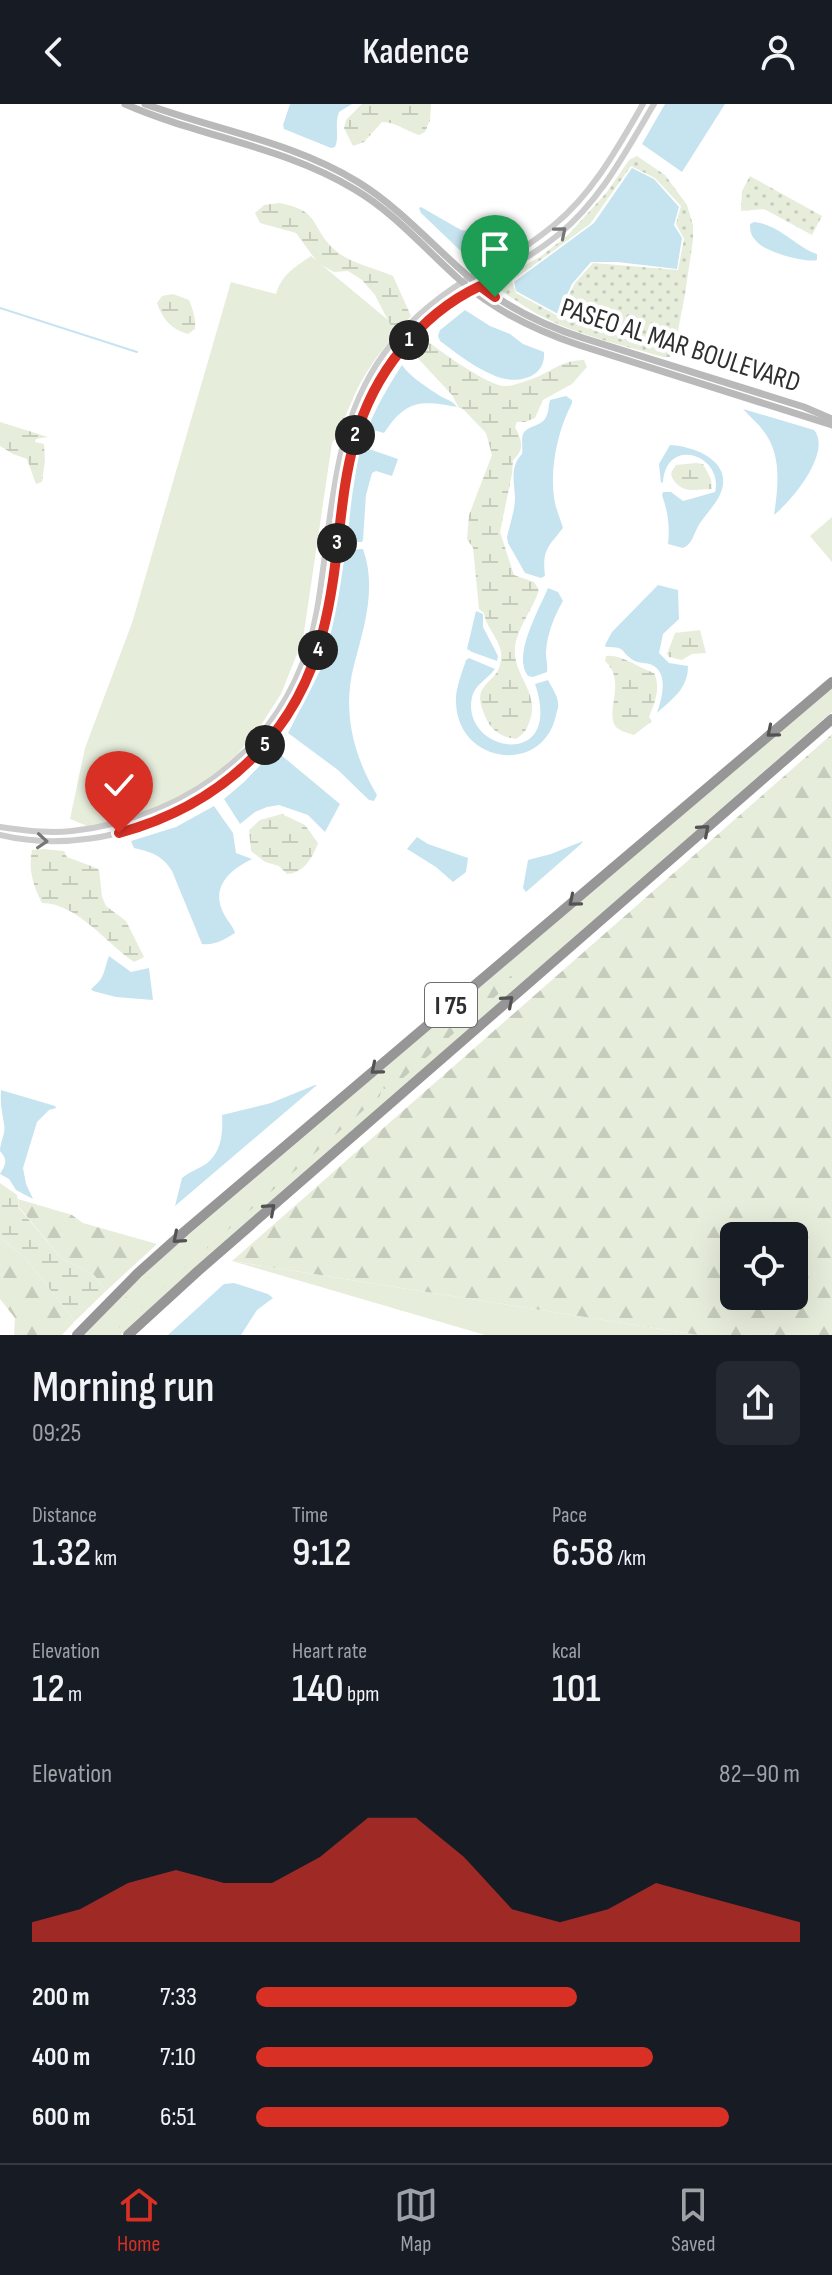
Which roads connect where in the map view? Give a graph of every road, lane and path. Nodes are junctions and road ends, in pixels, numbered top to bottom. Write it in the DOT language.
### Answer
graph roads {
  1 [pos="125,104"];
  2 [pos="145,104"];
  3 [pos="643,104"];
  4 [pos="654,104"];
  5 [pos="466,280"];
  6 [pos="476,288"];
  7 [pos="832,419"];
  8 [pos="832,425"];
  9 [pos="832,682"];
  10 [pos="832,719"];
  11 [pos="0,827"];
  12 [pos="0,835"];
  13 [pos="77,1335"];
  14 [pos="128,1335"];
  1 -- 5 [label="main road, PASEO AL MAR BOULEVARD"];
  2 -- 5 [label="main road, PASEO AL MAR BOULEVARD"];
  3 -- 5 [label="street"];
  6 -- 4 [label="street, one-way"];
  5 -- 6 [label="main road, PASEO AL MAR BOULEVARD"];
  5 -- 11 [label="street"];
  6 -- 7 [label="main road, PASEO AL MAR BOULEVARD"];
  6 -- 8 [label="main road, PASEO AL MAR BOULEVARD"];
  12 -- 6 [label="street, one-way"];
  9 -- 13 [label="highway, I 75, one-way"];
  14 -- 10 [label="highway, I 75, one-way"];
}
